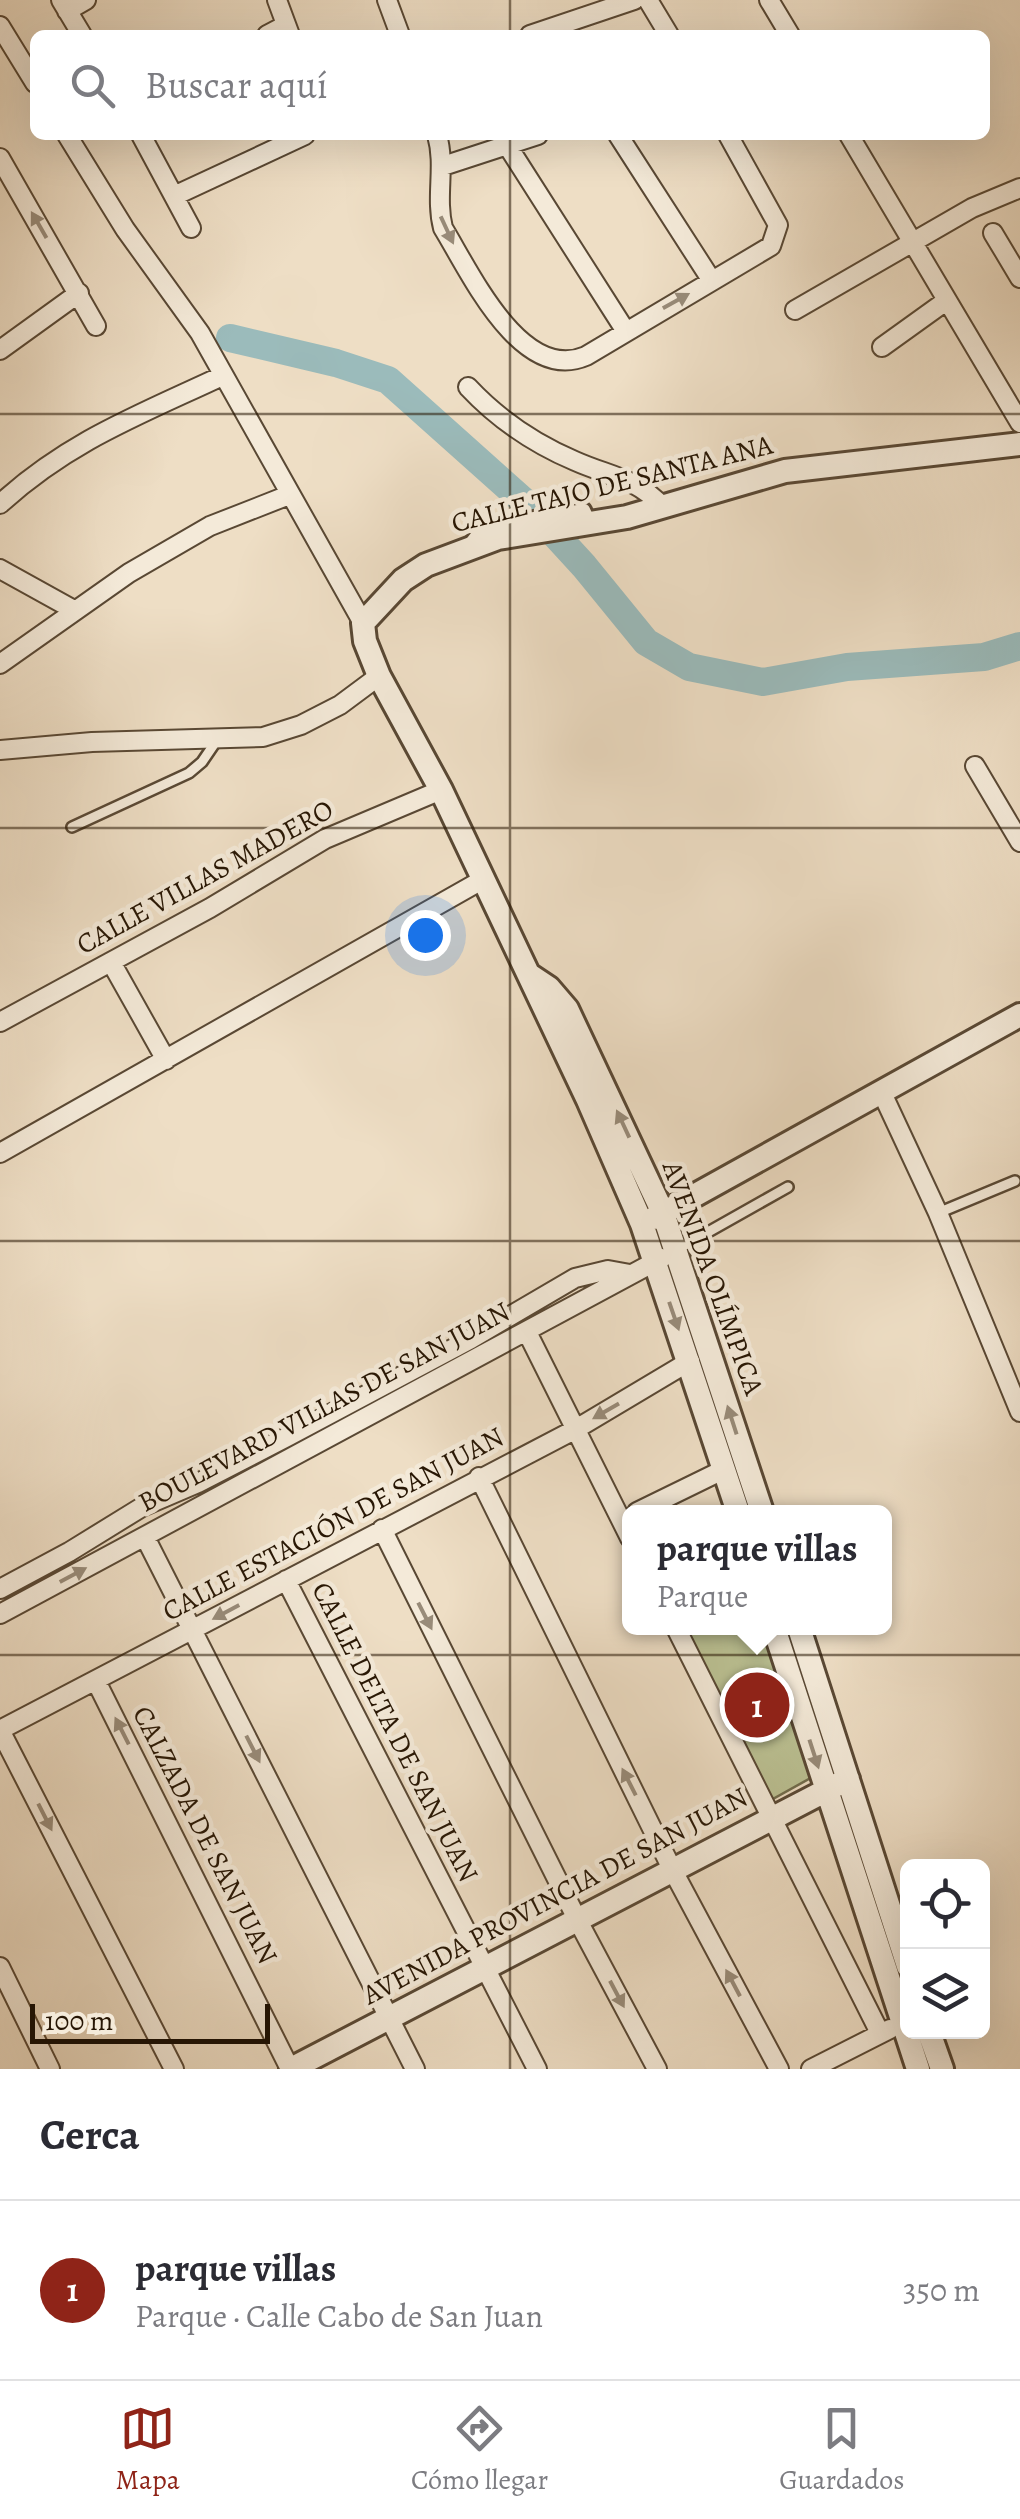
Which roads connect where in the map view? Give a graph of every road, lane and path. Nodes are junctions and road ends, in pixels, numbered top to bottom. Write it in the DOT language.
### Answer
graph roads {
  1 [pos="86,0"];
  2 [pos="277,0"];
  3 [pos="387,0"];
  4 [pos="634,0"];
  5 [pos="648,0"];
  6 [pos="768,0"];
  7 [pos="64,5"];
  8 [pos="79,30"];
  9 [pos="288,30"];
  10 [pos="398,30"];
  11 [pos="545,30"];
  12 [pos="666,30"];
  13 [pos="787,30"];
  14 [pos="2,31"];
  15 [pos="30,76"];
  16 [pos="70,140"];
  17 [pos="144,140"];
  18 [pos="294,140"];
  19 [pos="438,140"];
  20 [pos="522,140"];
  21 [pos="621,140"];
  22 [pos="731,140"];
  23 [pos="852,140"];
  24 [pos="507,145"];
  25 [pos="0,158"];
  26 [pos="442,166"];
  27 [pos="1020,188"];
  28 [pos="174,196"];
  29 [pos="192,228"];
  30 [pos="994,234"];
  31 [pos="913,243"];
  32 [pos="1020,278"];
  33 [pos="712,281"];
  34 [pos="79,292"];
  35 [pos="946,301"];
  36 [pos="796,310"];
  37 [pos="96,326"];
  38 [pos="626,330"];
  39 [pos="882,348"];
  40 [pos="0,350"];
  41 [pos="222,376"];
  42 [pos="468,387"];
  43 [pos="1020,423"];
  44 [pos="1020,444"];
  45 [pos="289,495"];
  46 [pos="0,504"];
  47 [pos="664,507"];
  48 [pos="0,569"];
  49 [pos="74,610"];
  50 [pos="363,623"];
  51 [pos="0,664"];
  52 [pos="379,676"];
  53 [pos="217,740"];
  54 [pos="0,750"];
  55 [pos="975,766"];
  56 [pos="441,790"];
  57 [pos="72,827"];
  58 [pos="1020,842"];
  59 [pos="482,880"];
  60 [pos="111,962"];
  61 [pos="528,975"];
  62 [pos="1020,1015"];
  63 [pos="0,1022"];
  64 [pos="166,1060"];
  65 [pos="882,1093"];
  66 [pos="0,1153"];
  67 [pos="1015,1181"];
  68 [pos="788,1187"];
  69 [pos="938,1212"];
  70 [pos="663,1213"];
  71 [pos="642,1224"];
  72 [pos="666,1256"];
  73 [pos="630,1274"];
  74 [pos="527,1332"];
  75 [pos="690,1361"];
  76 [pos="1020,1412"];
  77 [pos="576,1429"];
  78 [pos="725,1469"];
  79 [pos="479,1477"];
  80 [pos="622,1505"];
  81 [pos="651,1505"];
  82 [pos="736,1505"];
  83 [pos="759,1505"];
  84 [pos="382,1529"];
  85 [pos="145,1537"];
  86 [pos="286,1580"];
  87 [pos="0,1590"];
  88 [pos="0,1614"];
  89 [pos="192,1629"];
  90 [pos="680,1635"];
  91 [pos="776,1635"];
  92 [pos="801,1635"];
  93 [pos="96,1681"];
  94 [pos="0,1730"];
  95 [pos="848,1779"];
  96 [pos="826,1789"];
  97 [pos="771,1816"];
  98 [pos="672,1869"];
  99 [pos="577,1919"];
  100 [pos="903,1949"];
  101 [pos="0,1967"];
  102 [pos="484,1969"];
  103 [pos="900,2011"];
  104 [pos="388,2018"];
  105 [pos="900,2025"];
  106 [pos="880,2033"];
  107 [pos="909,2039"];
  108 [pos="931,2039"];
  109 [pos="50,2069"];
  110 [pos="174,2069"];
  111 [pos="290,2069"];
  112 [pos="415,2069"];
  113 [pos="537,2069"];
  114 [pos="657,2069"];
  115 [pos="779,2069"];
  116 [pos="810,2069"];
  117 [pos="918,2069"];
  118 [pos="942,2069"];
  1 -- 7 [label="street"];
  2 -- 9 [label="street"];
  3 -- 10 [label="street"];
  4 -- 11 [label="street"];
  5 -- 12 [label="street"];
  6 -- 13 [label="street"];
  7 -- 8 [label="street"];
  14 -- 15 [label="street"];
  16 -- 41 [label="street"];
  17 -- 28 [label="street"];
  18 -- 28 [label="street"];
  19 -- 26 [label="street"];
  20 -- 24 [label="street"];
  21 -- 33 [label="street"];
  22 -- 33 [label="street"];
  23 -- 31 [label="street"];
  24 -- 26 [label="street"];
  24 -- 38 [label="street"];
  34 -- 25 [label="street, one-way"];
  26 -- 38 [label="street, one-way"];
  27 -- 31 [label="street"];
  28 -- 29 [label="street"];
  30 -- 32 [label="street"];
  31 -- 35 [label="street"];
  31 -- 36 [label="street"];
  38 -- 33 [label="street, one-way"];
  34 -- 37 [label="street"];
  34 -- 40 [label="street"];
  35 -- 39 [label="street"];
  35 -- 43 [label="street"];
  41 -- 45 [label="street"];
  41 -- 46 [label="street"];
  42 -- 47 [label="street"];
  44 -- 47 [label="street, CALLE TAJO DE SANTA ANA"];
  45 -- 49 [label="street"];
  45 -- 50 [label="street"];
  47 -- 50 [label="street, CALLE TAJO DE SANTA ANA"];
  48 -- 49 [label="street"];
  49 -- 51 [label="street"];
  50 -- 52 [label="street, AVENIDA OLÍMPICA"];
  52 -- 53 [label="street"];
  52 -- 56 [label="street, AVENIDA OLÍMPICA"];
  53 -- 54 [label="street"];
  53 -- 57 [label="lane"];
  55 -- 58 [label="street"];
  56 -- 59 [label="street, AVENIDA OLÍMPICA"];
  56 -- 60 [label="street, CALLE VILLAS MADERO"];
  59 -- 61 [label="street, AVENIDA OLÍMPICA"];
  59 -- 64 [label="street"];
  60 -- 63 [label="street, CALLE VILLAS MADERO"];
  60 -- 64 [label="street"];
  70 -- 61 [label="street, AVENIDA OLÍMPICA, one-way"];
  61 -- 71 [label="street, AVENIDA OLÍMPICA"];
  62 -- 65 [label="street"];
  64 -- 66 [label="street"];
  65 -- 69 [label="street"];
  65 -- 70 [label="street"];
  67 -- 69 [label="lane"];
  68 -- 72 [label="lane"];
  69 -- 76 [label="street"];
  70 -- 71 [label="street"];
  70 -- 72 [label="street, AVENIDA OLÍMPICA"];
  71 -- 72 [label="street, AVENIDA OLÍMPICA"];
  72 -- 73 [label="street, BOULEVARD VILLAS DE SAN JUAN"];
  72 -- 75 [label="street, AVENIDA OLÍMPICA, one-way"];
  83 -- 72 [label="street, AVENIDA OLÍMPICA, one-way"];
  73 -- 74 [label="street, BOULEVARD VILLAS DE SAN JUAN"];
  73 -- 87 [label="street"];
  74 -- 77 [label="street"];
  74 -- 85 [label="street, BOULEVARD VILLAS DE SAN JUAN"];
  75 -- 77 [label="street, CALLE ESTACIÓN DE SAN JUAN, one-way"];
  75 -- 78 [label="street, AVENIDA OLÍMPICA"];
  77 -- 79 [label="street, CALLE ESTACIÓN DE SAN JUAN"];
  77 -- 80 [label="street"];
  78 -- 81 [label="street"];
  78 -- 82 [label="street, AVENIDA OLÍMPICA"];
  79 -- 84 [label="street, CALLE ESTACIÓN DE SAN JUAN"];
  98 -- 79 [label="street, one-way"];
  84 -- 86 [label="street, CALLE ESTACIÓN DE SAN JUAN"];
  84 -- 99 [label="street, one-way"];
  88 -- 85 [label="street, BOULEVARD VILLAS DE SAN JUAN, one-way"];
  85 -- 89 [label="street"];
  86 -- 89 [label="street, CALLE ESTACIÓN DE SAN JUAN, one-way"];
  86 -- 102 [label="street, CALLE DELTA DE SAN JUAN"];
  89 -- 93 [label="street, CALLE ESTACIÓN DE SAN JUAN"];
  89 -- 104 [label="street, one-way"];
  90 -- 97 [label="street"];
  91 -- 96 [label="street, one-way"];
  92 -- 95 [label="street"];
  93 -- 94 [label="street, CALLE ESTACIÓN DE SAN JUAN"];
  111 -- 93 [label="street, CALZADA DE SAN JUAN, one-way"];
  94 -- 110 [label="street, one-way"];
  95 -- 96 [label="street, AVENIDA PROVINCIA DE SAN JUAN"];
  95 -- 100 [label="street"];
  96 -- 97 [label="street, AVENIDA PROVINCIA DE SAN JUAN"];
  96 -- 103 [label="street"];
  97 -- 98 [label="street, AVENIDA PROVINCIA DE SAN JUAN"];
  97 -- 106 [label="street"];
  98 -- 99 [label="street, AVENIDA PROVINCIA DE SAN JUAN"];
  115 -- 98 [label="street, one-way"];
  99 -- 102 [label="street, AVENIDA PROVINCIA DE SAN JUAN"];
  99 -- 114 [label="street, one-way"];
  101 -- 109 [label="street"];
  102 -- 104 [label="street, AVENIDA PROVINCIA DE SAN JUAN"];
  102 -- 113 [label="street, CALLE DELTA DE SAN JUAN"];
  104 -- 111 [label="street, AVENIDA PROVINCIA DE SAN JUAN"];
  104 -- 112 [label="street"];
  105 -- 106 [label="street"];
  106 -- 116 [label="street"];
  107 -- 117 [label="street"];
  108 -- 118 [label="street"];
}
